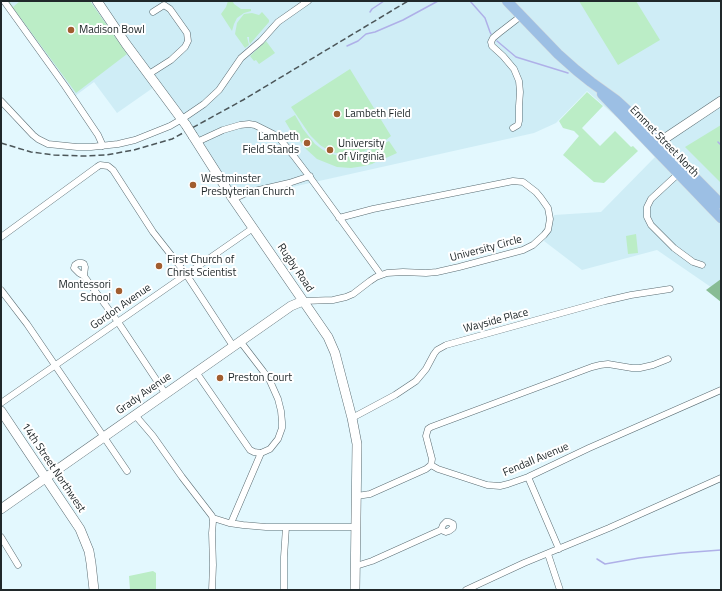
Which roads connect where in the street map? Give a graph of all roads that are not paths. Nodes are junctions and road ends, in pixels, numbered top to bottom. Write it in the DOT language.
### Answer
graph roads {
  1 [pos="4,1"];
  2 [pos="97,1"];
  3 [pos="308,1"];
  4 [pos="507,1"];
  5 [pos="153,12"];
  6 [pos="521,16"];
  7 [pos="148,74"];
  8 [pos="1,101"];
  9 [pos="721,101"];
  10 [pos="184,122"];
  11 [pos="513,128"];
  12 [pos="195,139"];
  13 [pos="656,145"];
  14 [pos="103,146"];
  15 [pos="678,174"];
  16 [pos="310,176"];
  17 [pos="233,199"];
  18 [pos="721,204"];
  19 [pos="339,218"];
  20 [pos="721,218"];
  21 [pos="253,228"];
  22 [pos="1,237"];
  23 [pos="702,265"];
  24 [pos="186,274"];
  25 [pos="381,275"];
  26 [pos="84,276"];
  27 [pos="670,289"];
  28 [pos="1,290"];
  29 [pos="303,301"];
  30 [pos="118,322"];
  31 [pos="237,344"];
  32 [pos="668,359"];
  33 [pos="55,366"];
  34 [pos="196,372"];
  35 [pos="721,390"];
  36 [pos="166,393"];
  37 [pos="1,403"];
  38 [pos="1,412"];
  39 [pos="135,415"];
  40 [pos="352,418"];
  41 [pos="104,437"];
  42 [pos="261,453"];
  43 [pos="430,464"];
  44 [pos="127,471"];
  45 [pos="528,477"];
  46 [pos="46,478"];
  47 [pos="721,478"];
  48 [pos="357,496"];
  49 [pos="1,509"];
  50 [pos="213,518"];
  51 [pos="231,523"];
  52 [pos="286,527"];
  53 [pos="356,527"];
  54 [pos="441,530"];
  55 [pos="1,537"];
  56 [pos="559,549"];
  57 [pos="548,554"];
  58 [pos="18,565"];
  59 [pos="356,566"];
  60 [pos="94,590"];
  61 [pos="212,590"];
  62 [pos="284,590"];
  63 [pos="355,590"];
  64 [pos="467,590"];
  65 [pos="560,590"];
  1 -- 14 [label="street"];
  2 -- 7 [label="main road, Rugby Road"];
  3 -- 10 [label="street"];
  4 -- 6 [label="main road, Emmet Street North"];
  5 -- 7 [label="street"];
  6 -- 11 [label="street"];
  6 -- 13 [label="main road, Emmet Street North"];
  7 -- 10 [label="main road, Rugby Road"];
  8 -- 14 [label="street"];
  9 -- 13 [label="main road"];
  10 -- 12 [label="main road, Rugby Road, bridge"];
  10 -- 14 [label="street"];
  12 -- 16 [label="street"];
  12 -- 17 [label="main road, Rugby Road"];
  13 -- 15 [label="main road, Emmet Street North"];
  13 -- 18 [label="main road, Emmet Street North"];
  15 -- 20 [label="main road, Emmet Street North"];
  15 -- 23 [label="street"];
  16 -- 17 [label="street"];
  16 -- 19 [label="street"];
  17 -- 21 [label="main road, Rugby Road"];
  19 -- 25 [label="street"];
  19 -- 25 [label="street, University Circle"];
  21 -- 24 [label="street, Gordon Avenue"];
  21 -- 29 [label="main road, Rugby Road"];
  22 -- 24 [label="street"];
  24 -- 30 [label="street, Gordon Avenue"];
  24 -- 31 [label="street"];
  25 -- 29 [label="street, University Circle"];
  26 -- 30 [label="street"];
  27 -- 40 [label="street, Wayside Place"];
  28 -- 33 [label="street"];
  29 -- 31 [label="main road, Grady Avenue"];
  29 -- 40 [label="main road, Rugby Road"];
  30 -- 33 [label="street, Gordon Avenue"];
  30 -- 36 [label="street"];
  31 -- 34 [label="main road, Grady Avenue"];
  31 -- 42 [label="street"];
  32 -- 43 [label="street"];
  33 -- 37 [label="street, Gordon Avenue"];
  33 -- 41 [label="street"];
  34 -- 36 [label="main road, Grady Avenue"];
  34 -- 42 [label="street"];
  35 -- 45 [label="street, Fendall Avenue"];
  36 -- 39 [label="main road, Grady Avenue"];
  38 -- 46 [label="main road, 14th Street Northwest"];
  39 -- 41 [label="main road, Grady Avenue"];
  39 -- 50 [label="street"];
  40 -- 48 [label="main road, Rugby Road"];
  41 -- 44 [label="street"];
  41 -- 46 [label="main road, Grady Avenue"];
  42 -- 51 [label="street"];
  43 -- 45 [label="street, Fendall Avenue"];
  43 -- 48 [label="street"];
  45 -- 56 [label="street"];
  46 -- 49 [label="main road, Grady Avenue"];
  46 -- 60 [label="main road, 14th Street Northwest"];
  47 -- 56 [label="street"];
  48 -- 53 [label="main road, Rugby Road"];
  50 -- 51 [label="street"];
  50 -- 61 [label="street"];
  51 -- 52 [label="street"];
  52 -- 53 [label="street"];
  52 -- 62 [label="street"];
  53 -- 59 [label="main road, Rugby Road"];
  54 -- 59 [label="street"];
  55 -- 58 [label="street"];
  56 -- 57 [label="street"];
  57 -- 64 [label="street"];
  57 -- 65 [label="street"];
  59 -- 63 [label="main road, Rugby Road"];
}
